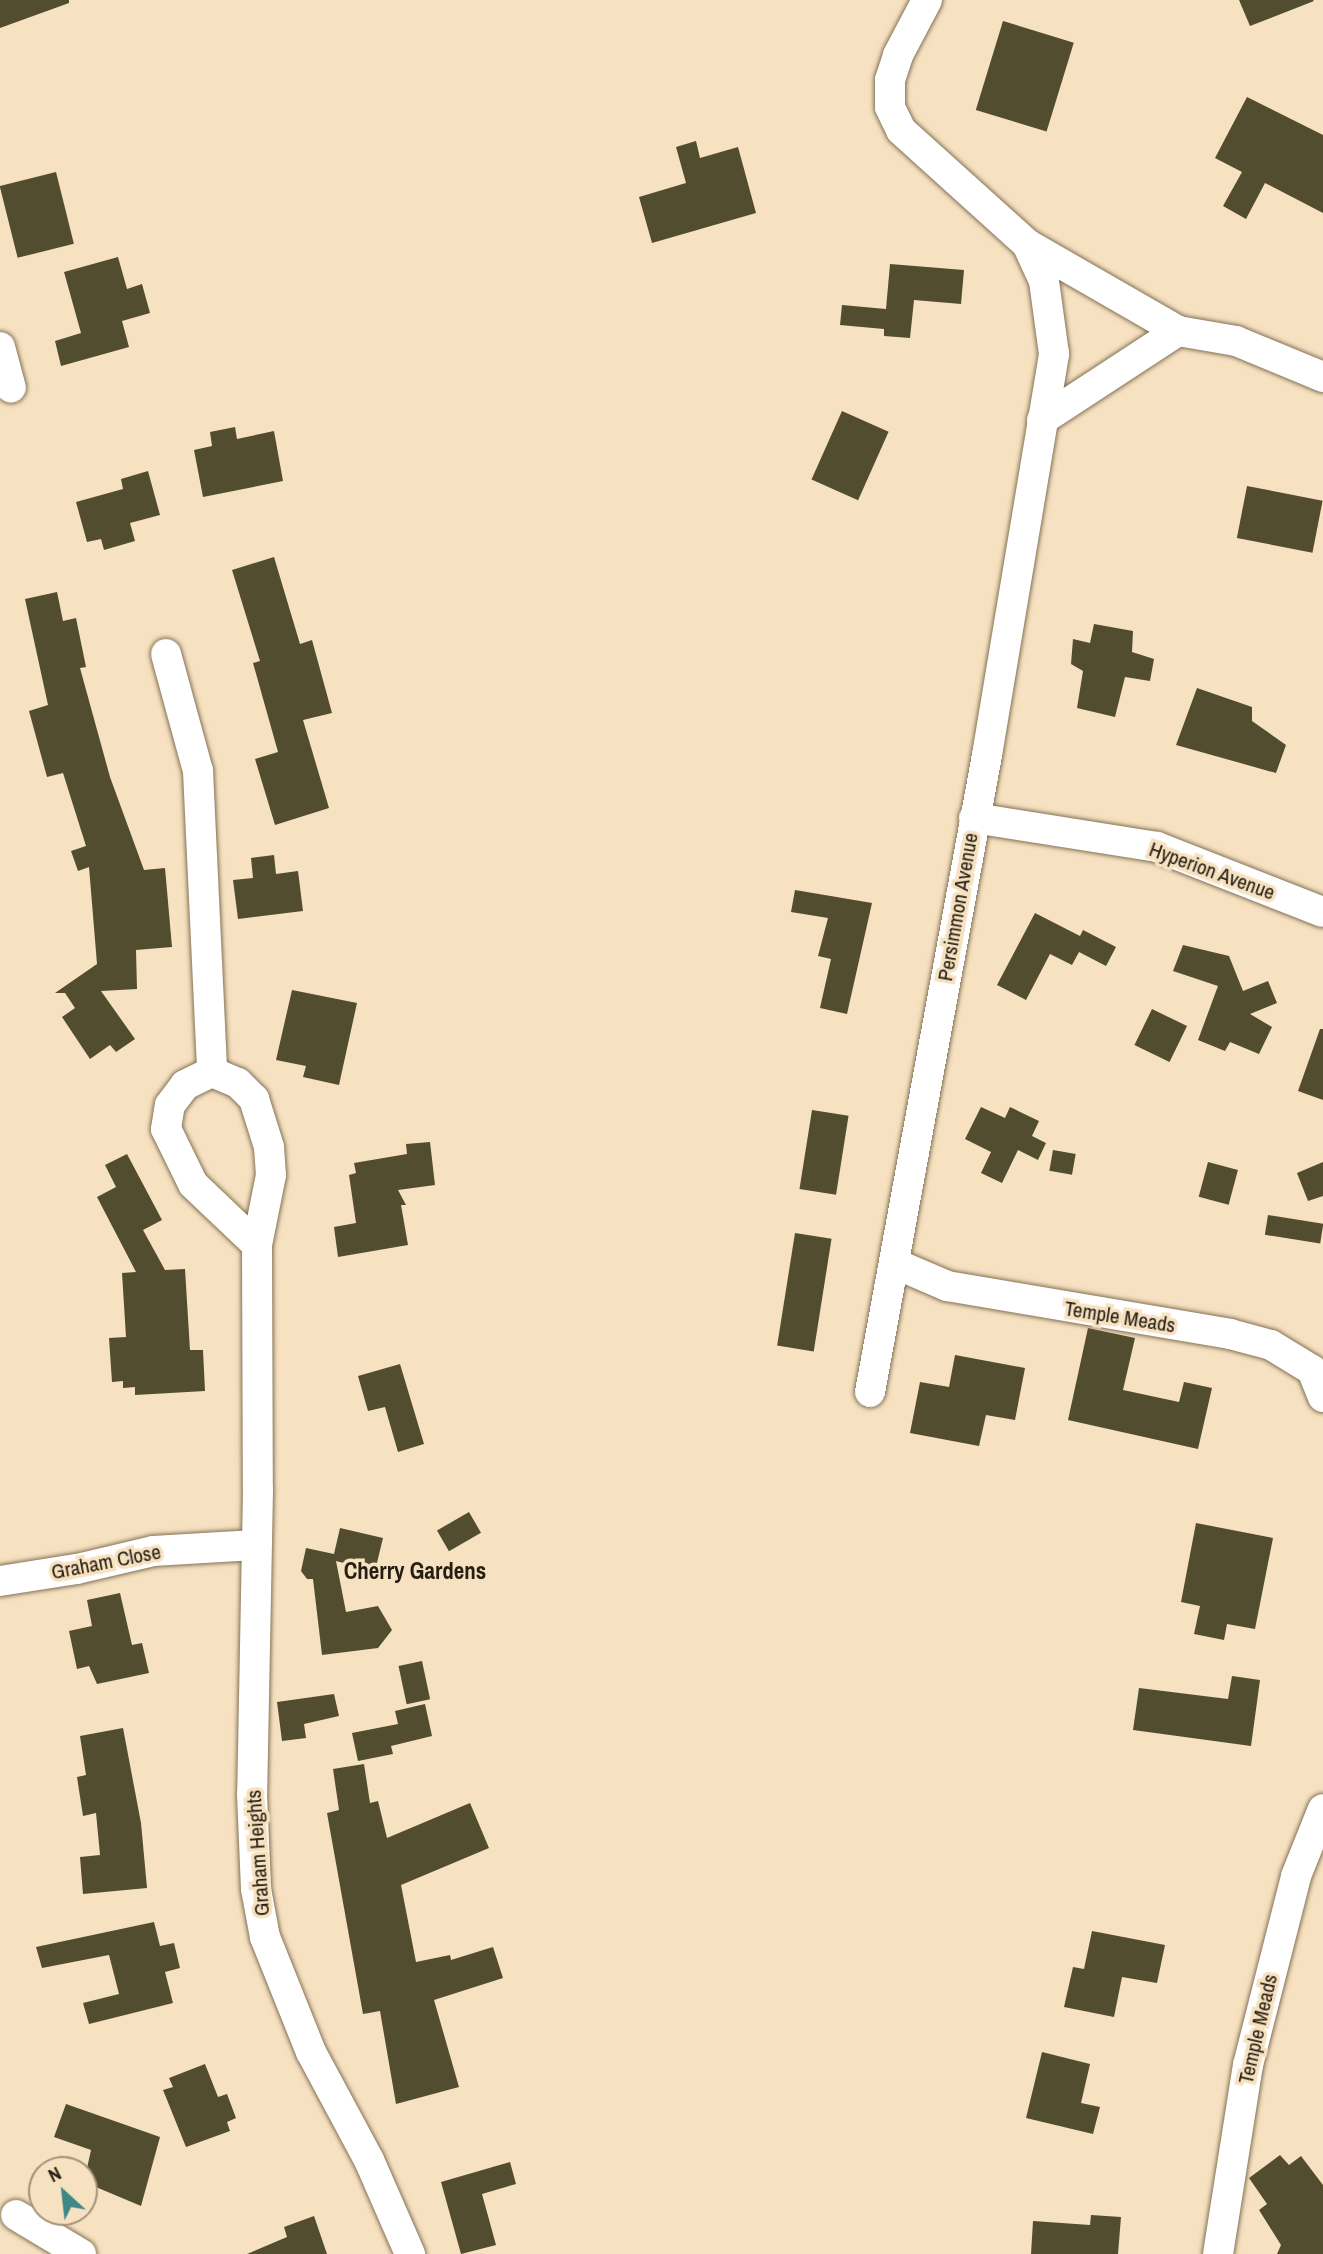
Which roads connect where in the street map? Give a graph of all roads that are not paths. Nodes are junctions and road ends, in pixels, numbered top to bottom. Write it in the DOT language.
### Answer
graph roads {
  1 [pos="927,0"];
  2 [pos="1027,244"];
  3 [pos="1178,331"];
  4 [pos="0,347"];
  5 [pos="1323,377"];
  6 [pos="11,388"];
  7 [pos="1042,421"];
  8 [pos="166,654"];
  9 [pos="974,818"];
  10 [pos="1323,912"];
  11 [pos="212,1072"];
  12 [pos="257,1245"];
  13 [pos="896,1264"];
  14 [pos="870,1392"];
  15 [pos="1323,1397"];
  16 [pos="255,1545"];
  17 [pos="0,1581"];
  18 [pos="1323,1810"];
  19 [pos="16,2215"];
  20 [pos="78,2253"];
  21 [pos="410,2254"];
  22 [pos="1218,2254"];
  1 -- 2 [label="street"];
  2 -- 3 [label="street"];
  2 -- 7 [label="street, Persimmon Avenue"];
  3 -- 5 [label="street"];
  3 -- 7 [label="street"];
  4 -- 6 [label="street"];
  7 -- 9 [label="street, Persimmon Avenue"];
  8 -- 11 [label="street"];
  9 -- 10 [label="street, Hyperion Avenue"];
  9 -- 13 [label="street, Persimmon Avenue"];
  11 -- 12 [label="street, Graham Heights"];
  11 -- 12 [label="street"];
  12 -- 16 [label="street, Graham Heights"];
  13 -- 14 [label="street, Persimmon Avenue"];
  13 -- 15 [label="street, Temple Meads"];
  16 -- 17 [label="street, Graham Close"];
  16 -- 21 [label="street, Graham Heights"];
  18 -- 22 [label="street, Temple Meads"];
  19 -- 20 [label="street"];
}
